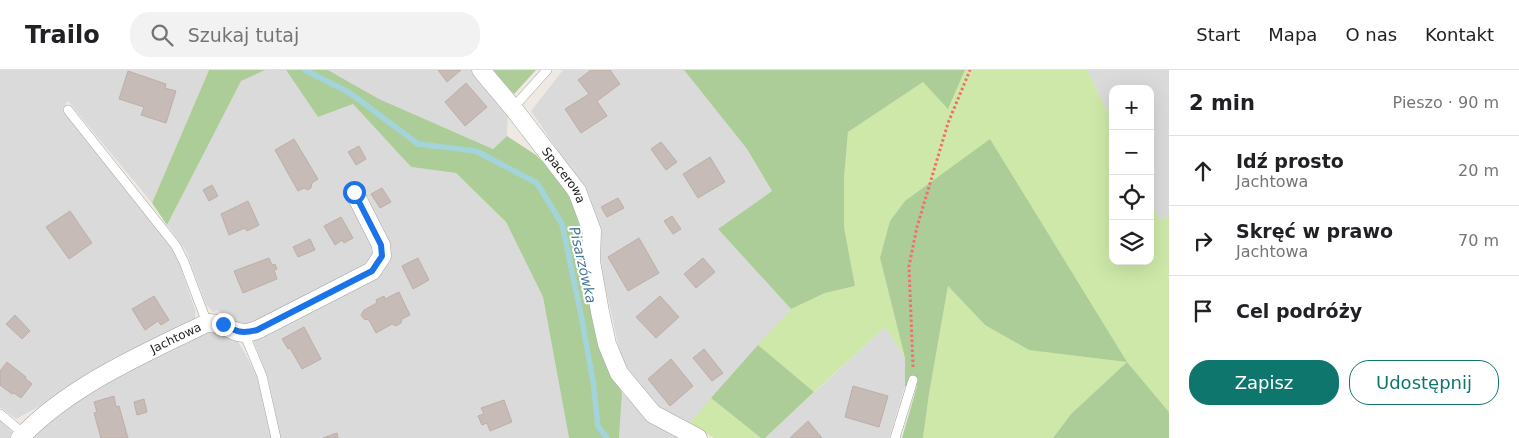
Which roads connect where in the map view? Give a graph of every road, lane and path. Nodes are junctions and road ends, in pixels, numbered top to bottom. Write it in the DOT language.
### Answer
graph roads {
  1 [pos="481,70"];
  2 [pos="547,70"];
  3 [pos="970,70"];
  4 [pos="513,108"];
  5 [pos="68,110"];
  6 [pos="354,192"];
  7 [pos="207,323"];
  8 [pos="244,333"];
  9 [pos="914,380"];
  10 [pos="0,414"];
  11 [pos="24,436"];
  12 [pos="276,438"];
  13 [pos="698,438"];
  14 [pos="895,438"];
  1 -- 4 [label="street, Spacerowa"];
  2 -- 4 [label="lane"];
  3 -- 9 [label="path"];
  4 -- 13 [label="street, Spacerowa"];
  5 -- 7 [label="lane"];
  6 -- 8 [label="street"];
  7 -- 8 [label="street, Jachtowa"];
  7 -- 11 [label="street, Jachtowa"];
  8 -- 12 [label="lane"];
  9 -- 14 [label="lane"];
  10 -- 11 [label="lane"];
}
